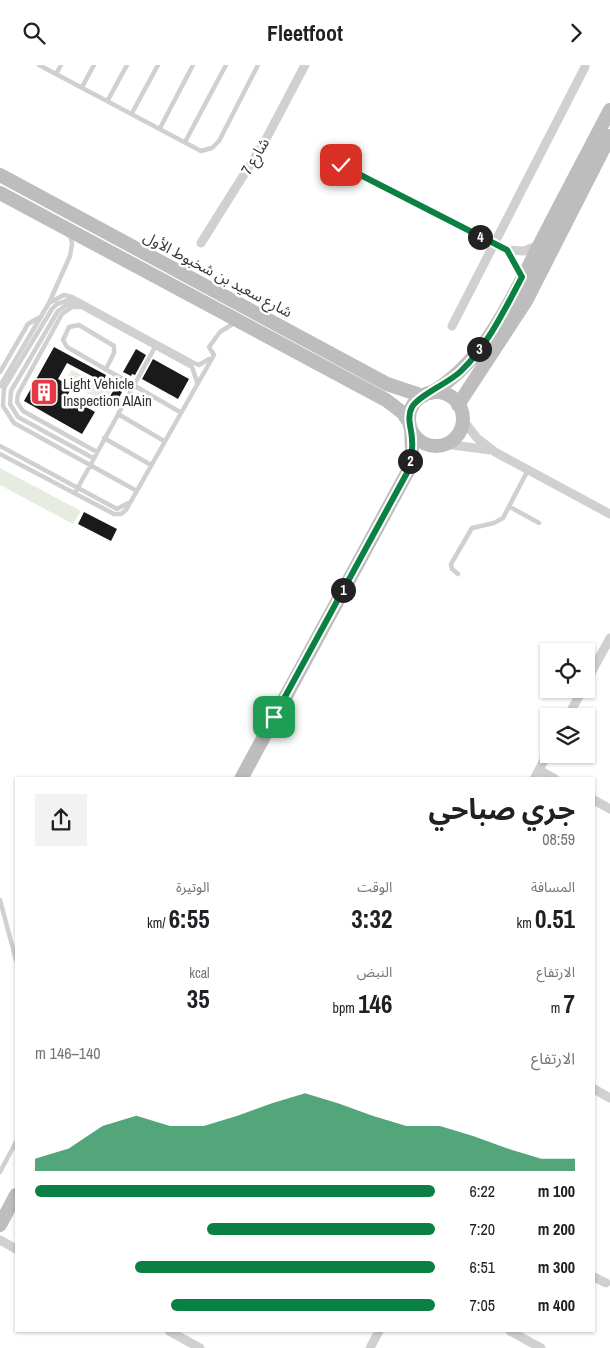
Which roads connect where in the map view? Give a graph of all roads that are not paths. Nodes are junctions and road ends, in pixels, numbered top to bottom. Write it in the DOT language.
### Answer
graph roads {
  1 [pos="39,65"];
  2 [pos="61,65"];
  3 [pos="94,65"];
  4 [pos="126,65"];
  5 [pos="158,65"];
  6 [pos="193,65"];
  7 [pos="226,65"];
  8 [pos="258,65"];
  9 [pos="305,65"];
  10 [pos="584,67"];
  11 [pos="56,74"];
  12 [pos="82,87"];
  13 [pos="108,100"];
  14 [pos="610,110"];
  15 [pos="132,113"];
  16 [pos="160,128"];
  17 [pos="610,136"];
  18 [pos="185,142"];
  19 [pos="341,165"];
  20 [pos="0,175"];
  21 [pos="0,193"];
  22 [pos="68,230"];
  23 [pos="201,243"];
  24 [pos="494,243"];
  25 [pos="539,245"];
  26 [pos="507,250"];
  27 [pos="522,277"];
  28 [pos="50,303"];
  29 [pos="75,303"];
  30 [pos="81,307"];
  31 [pos="42,316"];
  32 [pos="238,321"];
  33 [pos="452,326"];
  34 [pos="155,347"];
  35 [pos="214,355"];
  36 [pos="106,369"];
  37 [pos="0,372"];
  38 [pos="197,382"];
  39 [pos="0,386"];
  40 [pos="134,386"];
  41 [pos="424,398"];
  42 [pos="458,405"];
  43 [pos="180,412"];
  44 [pos="118,414"];
  45 [pos="463,419"];
  46 [pos="410,426"];
  47 [pos="104,438"];
  48 [pos="164,441"];
  49 [pos="441,445"];
  50 [pos="0,446"];
  51 [pos="97,452"];
  52 [pos="495,452"];
  53 [pos="0,454"];
  54 [pos="93,458"];
  55 [pos="90,465"];
  56 [pos="151,465"];
  57 [pos="528,470"];
  58 [pos="408,471"];
  59 [pos="76,490"];
  60 [pos="137,491"];
  61 [pos="510,507"];
  62 [pos="610,514"];
  63 [pos="539,523"];
  64 [pos="458,573"];
  65 [pos="610,638"];
  66 [pos="595,666"];
  67 [pos="543,763"];
  68 [pos="539,770"];
  69 [pos="242,777"];
  70 [pos="535,777"];
  71 [pos="551,777"];
  72 [pos="595,801"];
  73 [pos="610,809"];
  74 [pos="0,900"];
  75 [pos="15,956"];
  76 [pos="595,1090"];
  77 [pos="610,1098"];
  78 [pos="15,1144"];
  79 [pos="0,1172"];
  80 [pos="15,1197"];
  81 [pos="0,1225"];
  82 [pos="0,1241"];
  83 [pos="15,1248"];
  84 [pos="595,1278"];
  85 [pos="606,1283"];
  86 [pos="171,1332"];
  87 [pos="379,1332"];
  88 [pos="512,1332"];
  89 [pos="200,1348"];
  90 [pos="370,1348"];
  91 [pos="541,1348"];
  1 -- 11 [label="lane"];
  2 -- 11 [label="lane"];
  3 -- 12 [label="lane"];
  4 -- 13 [label="lane"];
  5 -- 15 [label="lane"];
  6 -- 16 [label="lane"];
  7 -- 18 [label="lane"];
  8 -- 18 [label="lane"];
  9 -- 23 [label="street, شارع 7"];
  10 -- 24 [label="street"];
  11 -- 12 [label="lane"];
  12 -- 13 [label="lane"];
  13 -- 15 [label="lane"];
  14 -- 25 [label="street"];
  15 -- 16 [label="lane"];
  16 -- 18 [label="lane"];
  17 -- 42 [label="street"];
  19 -- 24 [label="street"];
  20 -- 41 [label="street, شارع سعيد بن شخبوط الأول"];
  21 -- 22 [label="street"];
  22 -- 28 [label="lane"];
  22 -- 32 [label="street"];
  24 -- 26 [label="street"];
  24 -- 33 [label="street"];
  25 -- 26 [label="street"];
  25 -- 27 [label="street"];
  26 -- 27 [label="street"];
  27 -- 41 [label="street"];
  28 -- 31 [label="lane"];
  28 -- 35 [label="lane"];
  29 -- 30 [label="lane"];
  29 -- 54 [label="lane"];
  29 -- 55 [label="lane"];
  30 -- 34 [label="lane"];
  30 -- 51 [label="lane"];
  31 -- 37 [label="lane"];
  31 -- 39 [label="lane"];
  32 -- 35 [label="lane"];
  32 -- 46 [label="street"];
  34 -- 38 [label="lane"];
  34 -- 40 [label="lane"];
  35 -- 38 [label="lane"];
  36 -- 36 [label="lane"];
  36 -- 40 [label="lane"];
  38 -- 43 [label="lane"];
  40 -- 43 [label="lane"];
  40 -- 44 [label="lane"];
  41 -- 42 [label="street, شارع سعيد بن شخبوط الأول"];
  41 -- 46 [label="street"];
  42 -- 45 [label="street"];
  43 -- 48 [label="lane"];
  44 -- 47 [label="lane"];
  44 -- 48 [label="lane"];
  45 -- 49 [label="street"];
  45 -- 52 [label="street"];
  46 -- 49 [label="street"];
  46 -- 58 [label="street"];
  47 -- 51 [label="lane"];
  47 -- 56 [label="lane"];
  48 -- 56 [label="lane"];
  49 -- 52 [label="street"];
  49 -- 58 [label="street"];
  50 -- 59 [label="lane"];
  51 -- 54 [label="lane"];
  52 -- 57 [label="street"];
  53 -- 59 [label="lane"];
  54 -- 55 [label="lane"];
  55 -- 59 [label="lane"];
  55 -- 60 [label="lane"];
  56 -- 60 [label="lane"];
  57 -- 61 [label="lane"];
  57 -- 62 [label="street"];
  58 -- 69 [label="street"];
  59 -- 60 [label="lane"];
  61 -- 63 [label="lane"];
  61 -- 64 [label="lane"];
  65 -- 66 [label="street"];
  67 -- 68 [label="street"];
  68 -- 70 [label="street"];
  68 -- 71 [label="street"];
  72 -- 73 [label="street"];
  74 -- 75 [label="lane"];
  76 -- 77 [label="street"];
  78 -- 79 [label="lane"];
  80 -- 81 [label="street"];
  82 -- 83 [label="street"];
  84 -- 85 [label="street"];
  86 -- 89 [label="street"];
  87 -- 90 [label="street"];
  88 -- 91 [label="street"];
}
